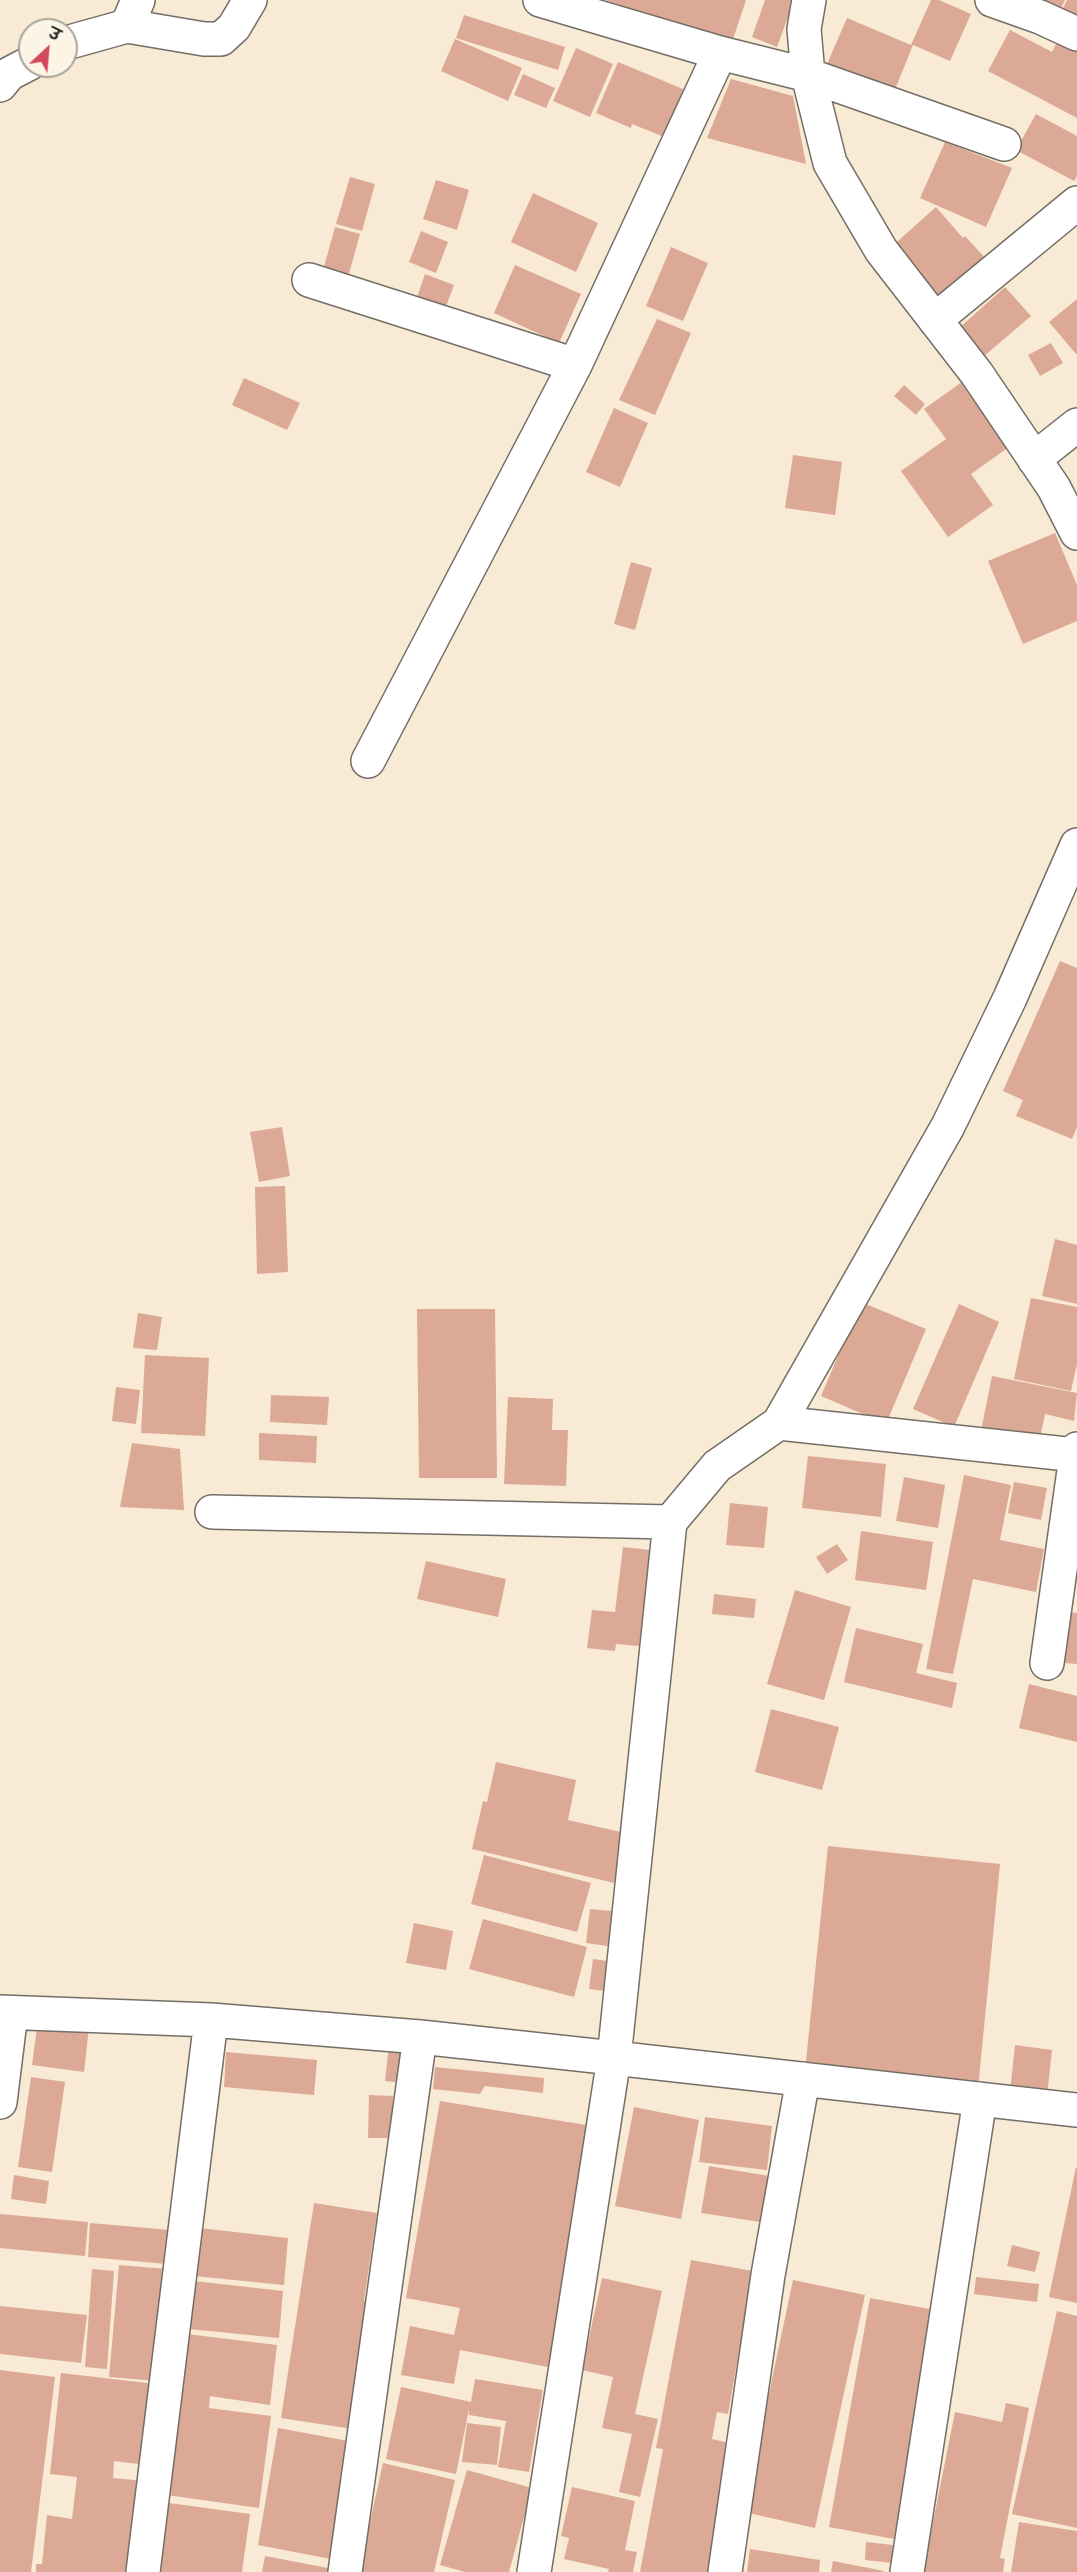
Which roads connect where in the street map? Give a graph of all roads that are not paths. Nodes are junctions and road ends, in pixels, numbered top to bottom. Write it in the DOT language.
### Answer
graph roads {
  1 [pos="250,0"];
  2 [pos="540,0"];
  3 [pos="809,0"];
  4 [pos="992,0"];
  5 [pos="132,13"];
  6 [pos="1077,34"];
  7 [pos="78,38"];
  8 [pos="720,53"];
  9 [pos="18,69"];
  10 [pos="808,75"];
  11 [pos="0,85"];
  12 [pos="1004,144"];
  13 [pos="1077,203"];
  14 [pos="309,280"];
  15 [pos="935,320"];
  16 [pos="575,365"];
  17 [pos="1077,425"];
  18 [pos="1034,459"];
  19 [pos="1077,533"];
  20 [pos="368,761"];
  21 [pos="1077,845"];
  22 [pos="779,1423"];
  23 [pos="1077,1449"];
  24 [pos="1077,1455"];
  25 [pos="212,1512"];
  26 [pos="670,1522"];
  27 [pos="1047,1663"];
  28 [pos="5,2012"];
  29 [pos="211,2020"];
  30 [pos="420,2037"];
  31 [pos="614,2058"];
  32 [pos="803,2079"];
  33 [pos="980,2098"];
  34 [pos="0,2102"];
  35 [pos="1077,2110"];
  36 [pos="143,2572"];
  37 [pos="345,2572"];
  38 [pos="534,2572"];
  39 [pos="725,2572"];
  40 [pos="907,2572"];
  1 -- 5 [label="street"];
  2 -- 8 [label="street"];
  3 -- 10 [label="street"];
  4 -- 6 [label="street"];
  5 -- 7 [label="street"];
  8 -- 10 [label="street"];
  8 -- 16 [label="street"];
  9 -- 11 [label="street"];
  10 -- 12 [label="street"];
  10 -- 15 [label="street"];
  13 -- 15 [label="street"];
  14 -- 16 [label="street"];
  15 -- 18 [label="street"];
  16 -- 20 [label="street"];
  17 -- 18 [label="street"];
  18 -- 19 [label="street"];
  21 -- 22 [label="street"];
  22 -- 24 [label="street"];
  22 -- 26 [label="street"];
  23 -- 24 [label="street"];
  24 -- 27 [label="street"];
  25 -- 26 [label="street"];
  26 -- 31 [label="street"];
  28 -- 29 [label="street"];
  28 -- 34 [label="street"];
  29 -- 30 [label="street"];
  29 -- 36 [label="street"];
  30 -- 31 [label="street"];
  30 -- 37 [label="street"];
  31 -- 32 [label="street"];
  31 -- 38 [label="street"];
  32 -- 33 [label="street"];
  32 -- 39 [label="street"];
  33 -- 35 [label="street"];
  33 -- 40 [label="street"];
}
